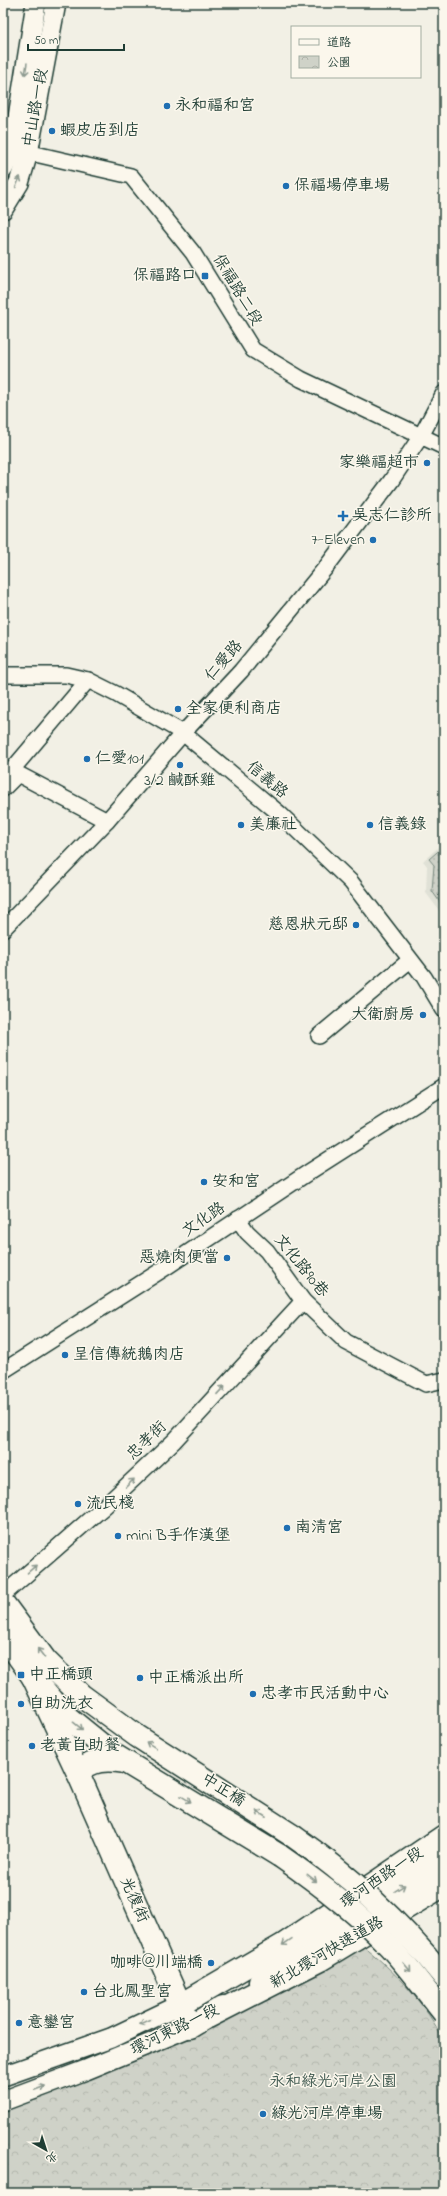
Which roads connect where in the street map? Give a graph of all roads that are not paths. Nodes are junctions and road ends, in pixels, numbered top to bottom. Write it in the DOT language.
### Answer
graph roads {
  1 [pos="36,3"];
  2 [pos="56,3"];
  3 [pos="21,151"];
  4 [pos="3,169"];
  5 [pos="3,208"];
  6 [pos="444,393"];
  7 [pos="422,436"];
  8 [pos="444,447"];
  9 [pos="3,675"];
  10 [pos="88,680"];
  11 [pos="184,733"];
  12 [pos="11,772"];
  13 [pos="3,789"];
  14 [pos="107,821"];
  15 [pos="3,929"];
  16 [pos="410,960"];
  17 [pos="444,1010"];
  18 [pos="319,1036"];
  19 [pos="444,1086"];
  20 [pos="238,1219"];
  21 [pos="303,1301"];
  22 [pos="3,1370"];
  23 [pos="444,1380"];
  24 [pos="3,1595"];
  25 [pos="3,1603"];
  26 [pos="3,1635"];
  27 [pos="33,1676"];
  28 [pos="125,1762"];
  29 [pos="78,1773"];
  30 [pos="444,1836"];
  31 [pos="444,1860"];
  32 [pos="444,1885"];
  33 [pos="326,1927"];
  34 [pos="444,1977"];
  35 [pos="180,2005"];
  36 [pos="444,2013"];
  37 [pos="199,2022"];
  38 [pos="3,2076"];
  39 [pos="3,2101"];
  1 -- 3 [label="street, 中山路一段, one-way"];
  2 -- 3 [label="street, 中山路一段"];
  3 -- 4 [label="street, 中山路一段"];
  5 -- 3 [label="street, 中山路一段, one-way"];
  3 -- 7 [label="street, 保福路二段"];
  6 -- 7 [label="street, 仁愛路"];
  7 -- 8 [label="street, 保福路二段"];
  7 -- 11 [label="street, 仁愛路"];
  9 -- 10 [label="street, 信義路"];
  10 -- 11 [label="street, 信義路"];
  10 -- 12 [label="street"];
  11 -- 14 [label="street, 仁愛路"];
  11 -- 16 [label="street, 信義路"];
  12 -- 13 [label="street"];
  12 -- 14 [label="street"];
  14 -- 15 [label="street, 仁愛路"];
  16 -- 17 [label="street, 信義路"];
  16 -- 18 [label="street"];
  19 -- 20 [label="street, 文化路"];
  20 -- 21 [label="street, 文化路90巷"];
  20 -- 22 [label="street, 文化路"];
  21 -- 23 [label="street, 文化路90巷"];
  24 -- 21 [label="street, 忠孝街, one-way"];
  34 -- 25 [label="main road, 中正橋, one-way, bridge"];
  26 -- 27 [label="main road"];
  27 -- 28 [label="main road, 中正橋, one-way"];
  27 -- 29 [label="main road, 光復街"];
  28 -- 29 [label="main road"];
  28 -- 36 [label="main road, 中正橋, one-way, bridge"];
  29 -- 35 [label="main road, 光復街"];
  30 -- 33 [label="main road, 環河西路一段"];
  33 -- 31 [label="main road, 環河西路一段, one-way"];
  32 -- 37 [label="main road, 新北環河快速道路"];
  33 -- 35 [label="main road, 環河東路一段, one-way"];
  33 -- 37 [label="main road, 環河東路一段"];
  35 -- 37 [label="main road, 光復街"];
  35 -- 38 [label="street, 環河東路一段, one-way"];
  39 -- 37 [label="street, 環河東路一段, one-way"];
}
